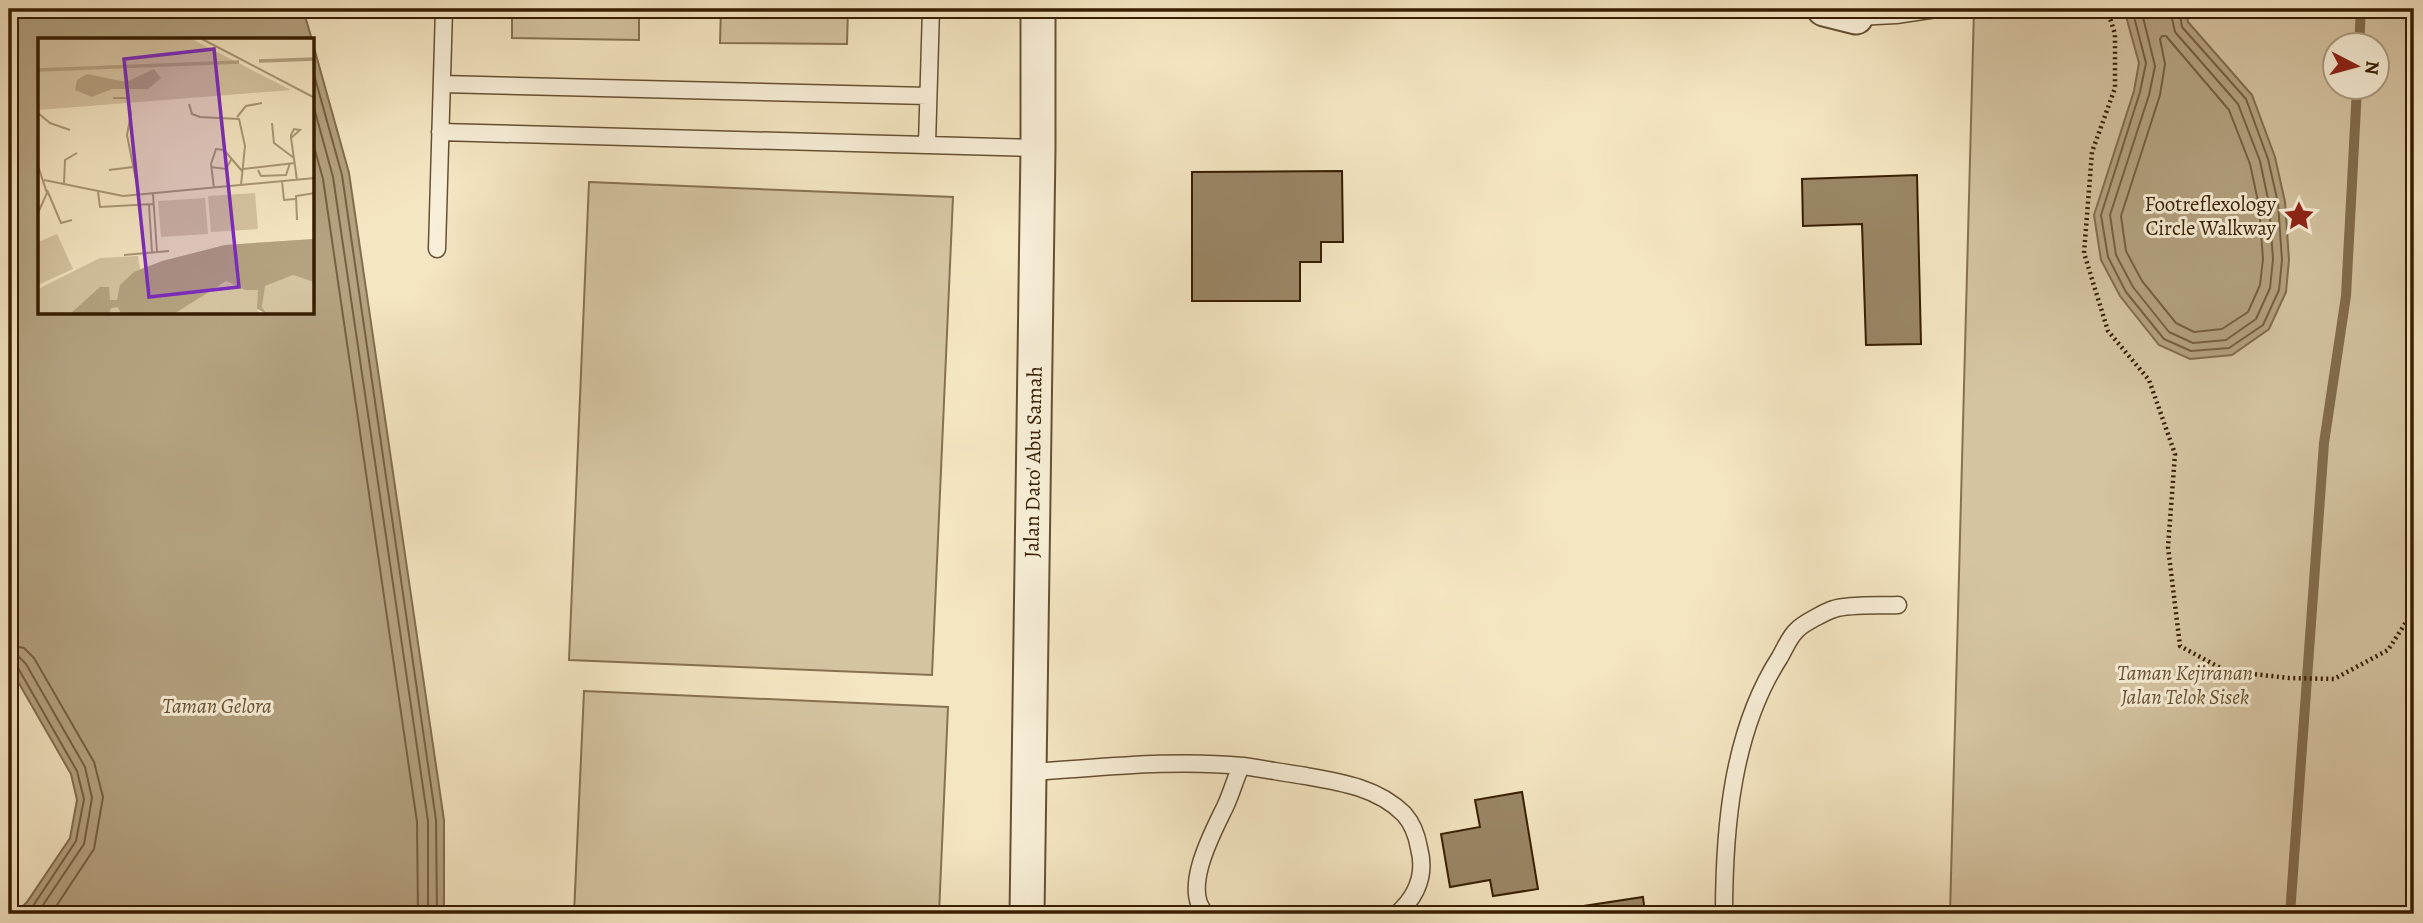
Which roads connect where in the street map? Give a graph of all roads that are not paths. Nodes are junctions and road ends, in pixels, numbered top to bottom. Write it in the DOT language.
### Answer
graph roads {
  1 [pos="444,9"];
  2 [pos="930,9"];
  3 [pos="1038,9"];
  4 [pos="1824,9"];
  5 [pos="1936,9"];
  6 [pos="1856,18"];
  7 [pos="442,84"];
  8 [pos="928,96"];
  9 [pos="440,132"];
  10 [pos="926,144"];
  11 [pos="1038,148"];
  12 [pos="438,249"];
  13 [pos="1898,605"];
  14 [pos="1241,766"];
  15 [pos="1029,772"];
  16 [pos="1027,914"];
  17 [pos="1206,914"];
  18 [pos="1397,914"];
  19 [pos="1724,914"];
  1 -- 7 [label="lane"];
  2 -- 8 [label="lane"];
  3 -- 11 [label="street, Jalan Dato' Abu Samah"];
  4 -- 6 [label="street"];
  5 -- 6 [label="lane"];
  7 -- 8 [label="lane"];
  7 -- 9 [label="lane"];
  8 -- 10 [label="lane"];
  9 -- 10 [label="lane"];
  9 -- 12 [label="lane"];
  10 -- 11 [label="lane"];
  11 -- 15 [label="street, Jalan Dato' Abu Samah"];
  13 -- 19 [label="lane"];
  14 -- 15 [label="lane"];
  14 -- 17 [label="lane"];
  14 -- 18 [label="lane"];
  15 -- 16 [label="street, Jalan Dato' Abu Samah"];
}
